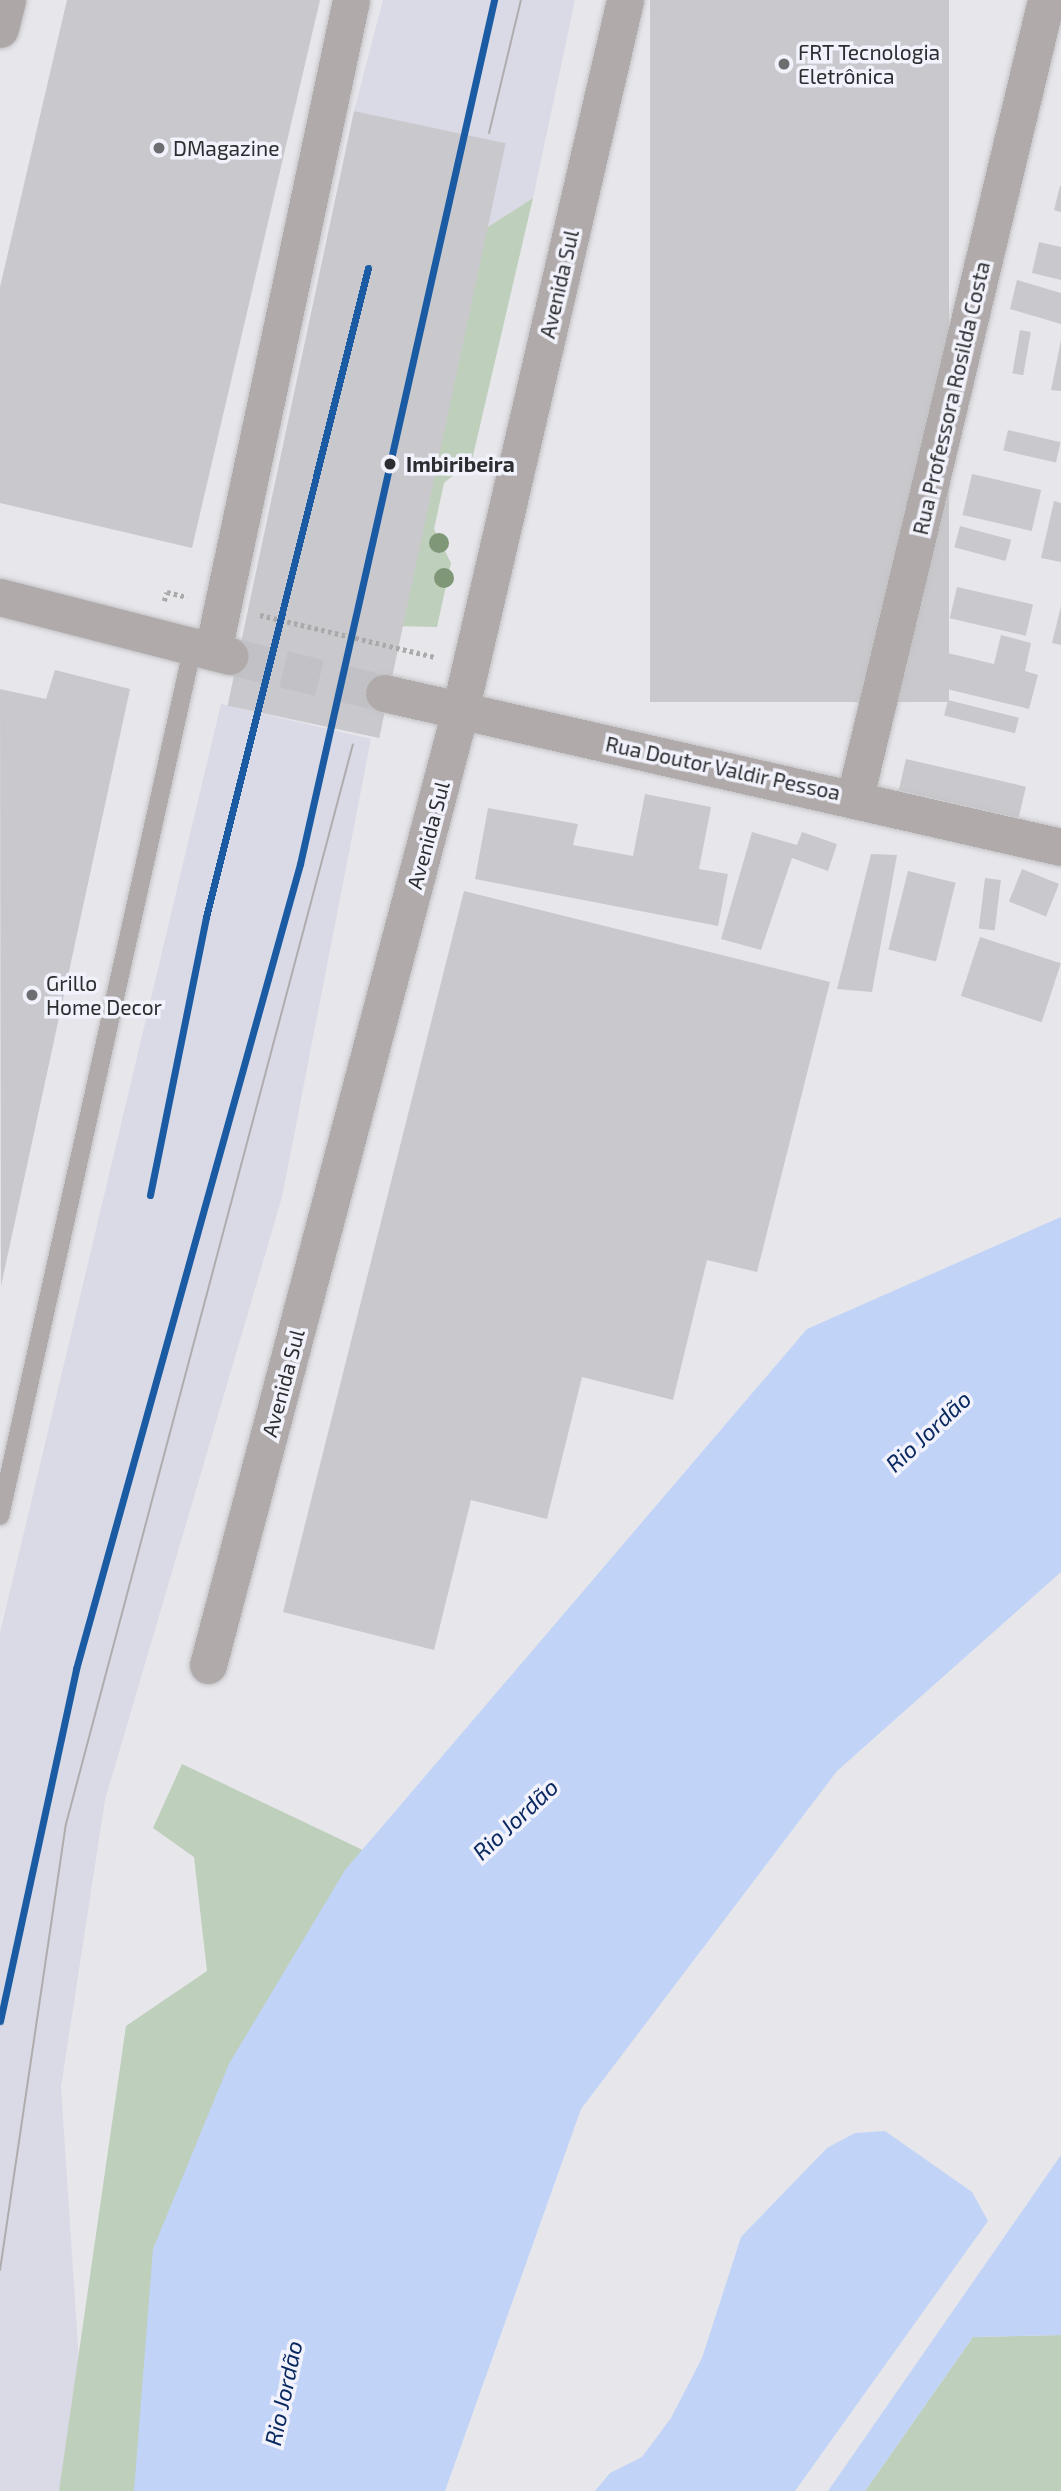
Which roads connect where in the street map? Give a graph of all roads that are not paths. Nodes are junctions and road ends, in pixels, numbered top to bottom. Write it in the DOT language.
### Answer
graph roads {
  1 [pos="7,0"];
  2 [pos="351,0"];
  3 [pos="625,0"];
  4 [pos="1046,0"];
  5 [pos="0,29"];
  6 [pos="0,597"];
  7 [pos="212,651"];
  8 [pos="384,693"];
  9 [pos="460,711"];
  10 [pos="855,797"];
  11 [pos="1061,847"];
  12 [pos="0,1516"];
  13 [pos="208,1665"];
  1 -- 5 [label="highway"];
  2 -- 7 [label="street"];
  3 -- 9 [label="street, Avenida Sul"];
  4 -- 10 [label="street, Rua Professora Rosilda Costa"];
  6 -- 7 [label="street"];
  7 -- 12 [label="lane"];
  8 -- 9 [label="street, Rua Doutor Valdir Pessoa"];
  9 -- 10 [label="street, Rua Doutor Valdir Pessoa"];
  9 -- 13 [label="street, Avenida Sul"];
  10 -- 11 [label="street, Rua Doutor Valdir Pessoa"];
}
